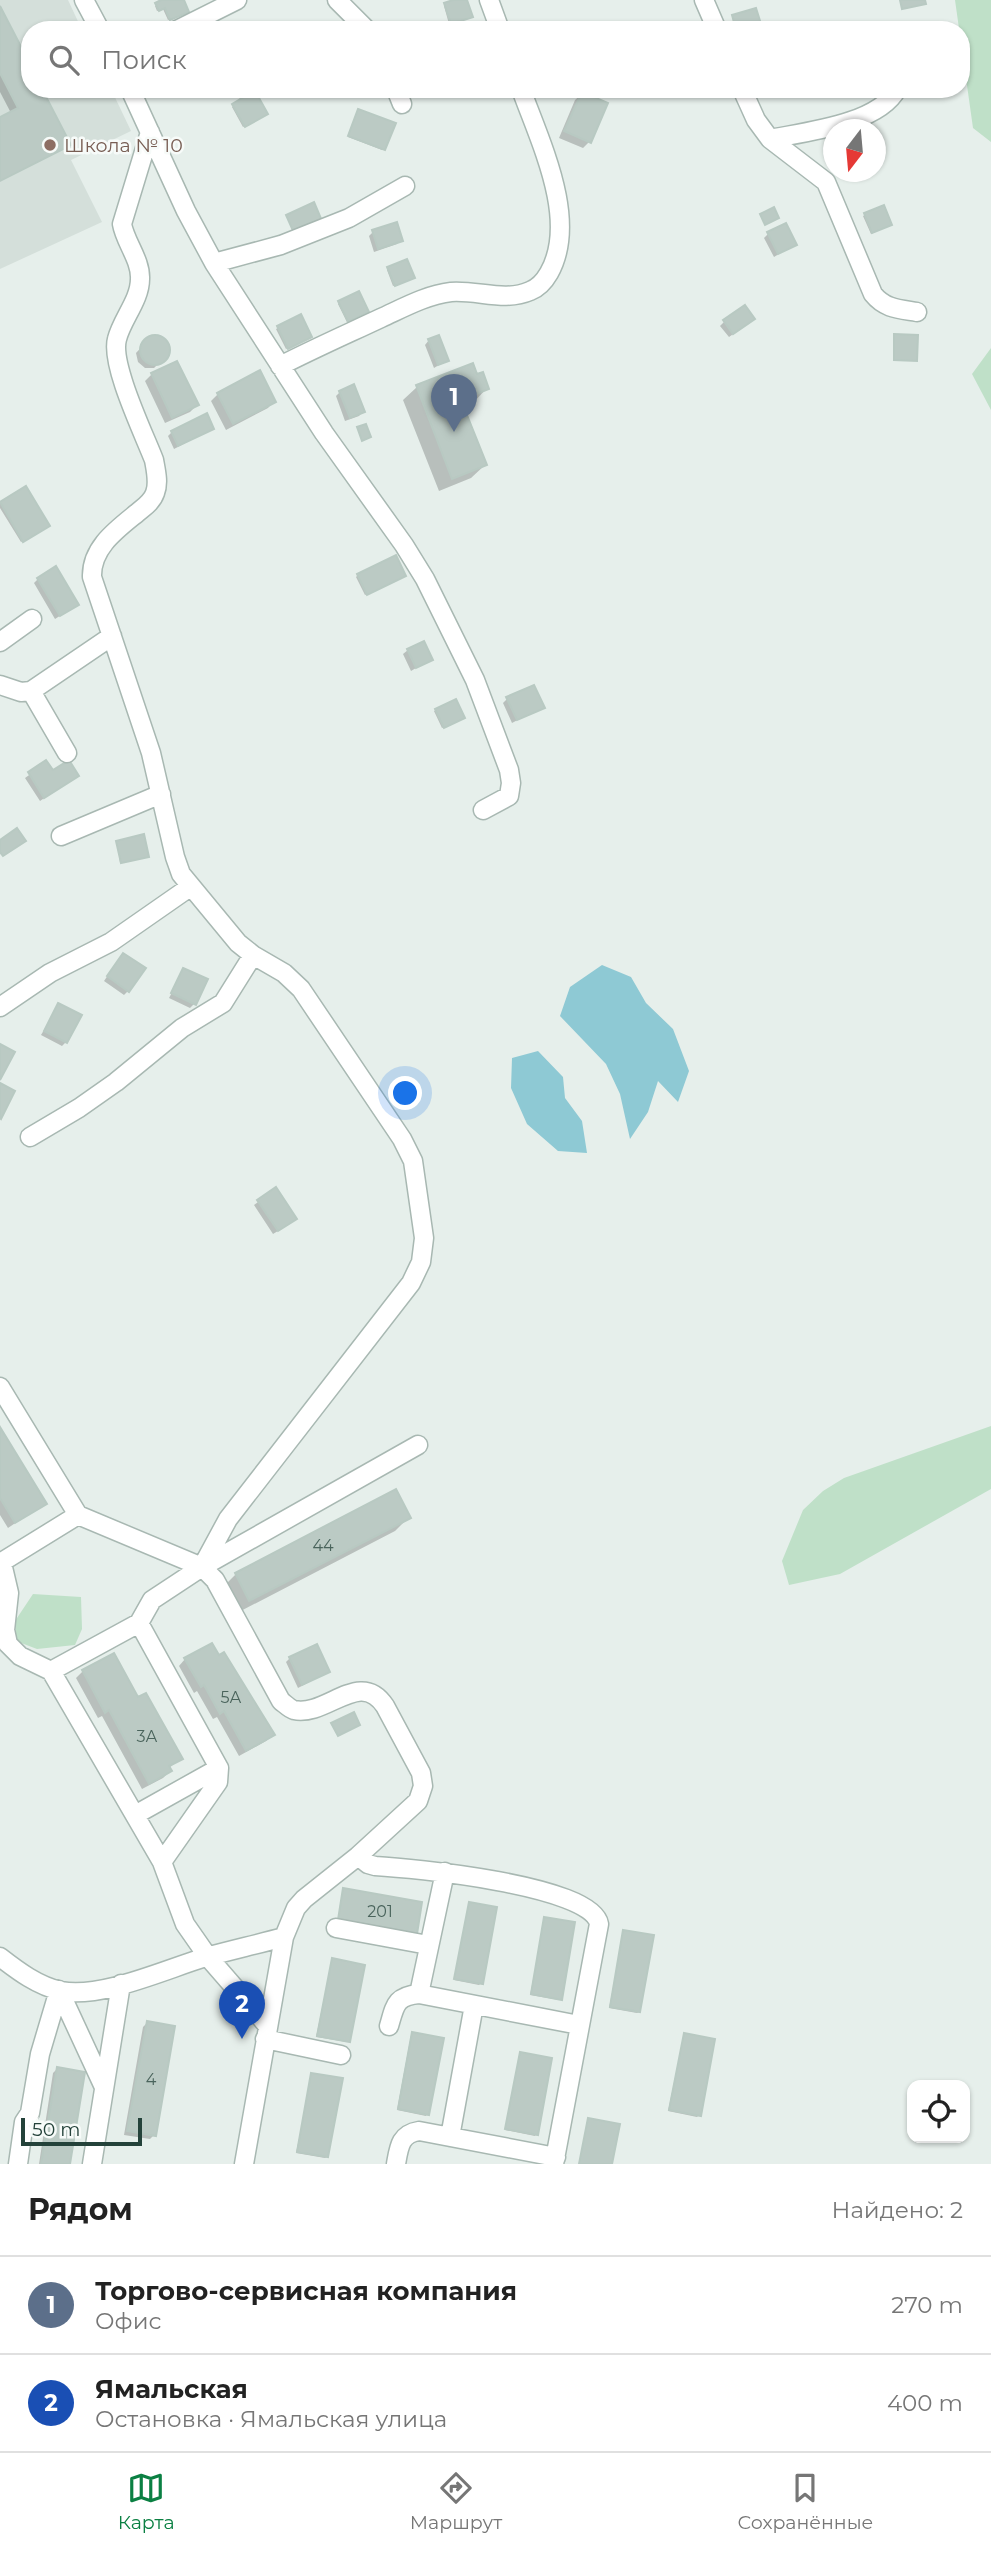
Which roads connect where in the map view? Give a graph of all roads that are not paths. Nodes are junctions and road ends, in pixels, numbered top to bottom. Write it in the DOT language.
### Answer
graph roads {
  1 [pos="84,0"];
  2 [pos="237,0"];
  3 [pos="337,0"];
  4 [pos="489,0"];
  5 [pos="704,0"];
  6 [pos="95,21"];
  7 [pos="195,21"];
  8 [pos="357,21"];
  9 [pos="497,21"];
  10 [pos="713,21"];
  11 [pos="134,98"];
  12 [pos="524,98"];
  13 [pos="746,98"];
  14 [pos="890,98"];
  15 [pos="150,132"];
  16 [pos="770,139"];
  17 [pos="405,186"];
  18 [pos="214,263"];
  19 [pos="917,312"];
  20 [pos="280,366"];
  21 [pos="32,620"];
  22 [pos="112,636"];
  23 [pos="0,642"];
  24 [pos="0,685"];
  25 [pos="32,691"];
  26 [pos="67,753"];
  27 [pos="161,794"];
  28 [pos="483,810"];
  29 [pos="61,836"];
  30 [pos="190,887"];
  31 [pos="253,955"];
  32 [pos="0,1007"];
  33 [pos="30,1137"];
  34 [pos="0,1387"];
  35 [pos="418,1445"];
  36 [pos="78,1515"];
  37 [pos="1,1563"];
  38 [pos="202,1567"];
  39 [pos="139,1623"];
  40 [pos="51,1671"];
  41 [pos="219,1768"];
  42 [pos="135,1815"];
  43 [pos="358,1856"];
  44 [pos="162,1862"];
  45 [pos="445,1871"];
  46 [pos="336,1928"];
  47 [pos="284,1937"];
  48 [pos="428,1945"];
  49 [pos="208,1956"];
  50 [pos="0,1957"];
  51 [pos="121,1983"];
  52 [pos="59,1990"];
  53 [pos="419,1994"];
  54 [pos="474,2005"];
  55 [pos="579,2025"];
  56 [pos="389,2026"];
  57 [pos="266,2032"];
  58 [pos="341,2055"];
  59 [pos="103,2085"];
  60 [pos="450,2137"];
  61 [pos="555,2160"];
  62 [pos="18,2164"];
  63 [pos="92,2164"];
  64 [pos="244,2164"];
  65 [pos="396,2164"];
  1 -- 6 [label="street"];
  2 -- 7 [label="street"];
  3 -- 8 [label="street"];
  4 -- 9 [label="street"];
  5 -- 10 [label="street"];
  11 -- 15 [label="street"];
  12 -- 20 [label="street"];
  13 -- 16 [label="street"];
  14 -- 16 [label="street"];
  15 -- 18 [label="street"];
  15 -- 22 [label="street"];
  16 -- 19 [label="street"];
  17 -- 18 [label="street"];
  18 -- 20 [label="street"];
  20 -- 28 [label="street"];
  21 -- 23 [label="street"];
  22 -- 25 [label="street"];
  22 -- 27 [label="street"];
  24 -- 25 [label="street"];
  25 -- 26 [label="street"];
  27 -- 29 [label="street"];
  27 -- 30 [label="street"];
  30 -- 31 [label="street"];
  30 -- 32 [label="street"];
  31 -- 33 [label="street"];
  31 -- 38 [label="street"];
  34 -- 36 [label="street"];
  35 -- 38 [label="street"];
  36 -- 37 [label="street"];
  36 -- 38 [label="street"];
  37 -- 40 [label="street"];
  38 -- 39 [label="street"];
  38 -- 43 [label="street"];
  39 -- 40 [label="street"];
  39 -- 41 [label="street"];
  40 -- 42 [label="street"];
  41 -- 42 [label="street"];
  41 -- 44 [label="street"];
  42 -- 44 [label="street"];
  43 -- 45 [label="street"];
  43 -- 47 [label="street"];
  44 -- 49 [label="street"];
  45 -- 48 [label="street"];
  45 -- 55 [label="street"];
  46 -- 48 [label="street"];
  47 -- 49 [label="street"];
  47 -- 57 [label="street"];
  48 -- 53 [label="street"];
  49 -- 51 [label="street"];
  49 -- 57 [label="street"];
  50 -- 52 [label="street"];
  51 -- 52 [label="street"];
  51 -- 59 [label="street"];
  52 -- 59 [label="street"];
  52 -- 62 [label="street"];
  53 -- 54 [label="street"];
  53 -- 56 [label="street"];
  54 -- 55 [label="street"];
  54 -- 60 [label="street"];
  55 -- 61 [label="street"];
  57 -- 58 [label="street"];
  57 -- 64 [label="street"];
  59 -- 63 [label="street"];
  60 -- 61 [label="street"];
  60 -- 65 [label="street"];
}
